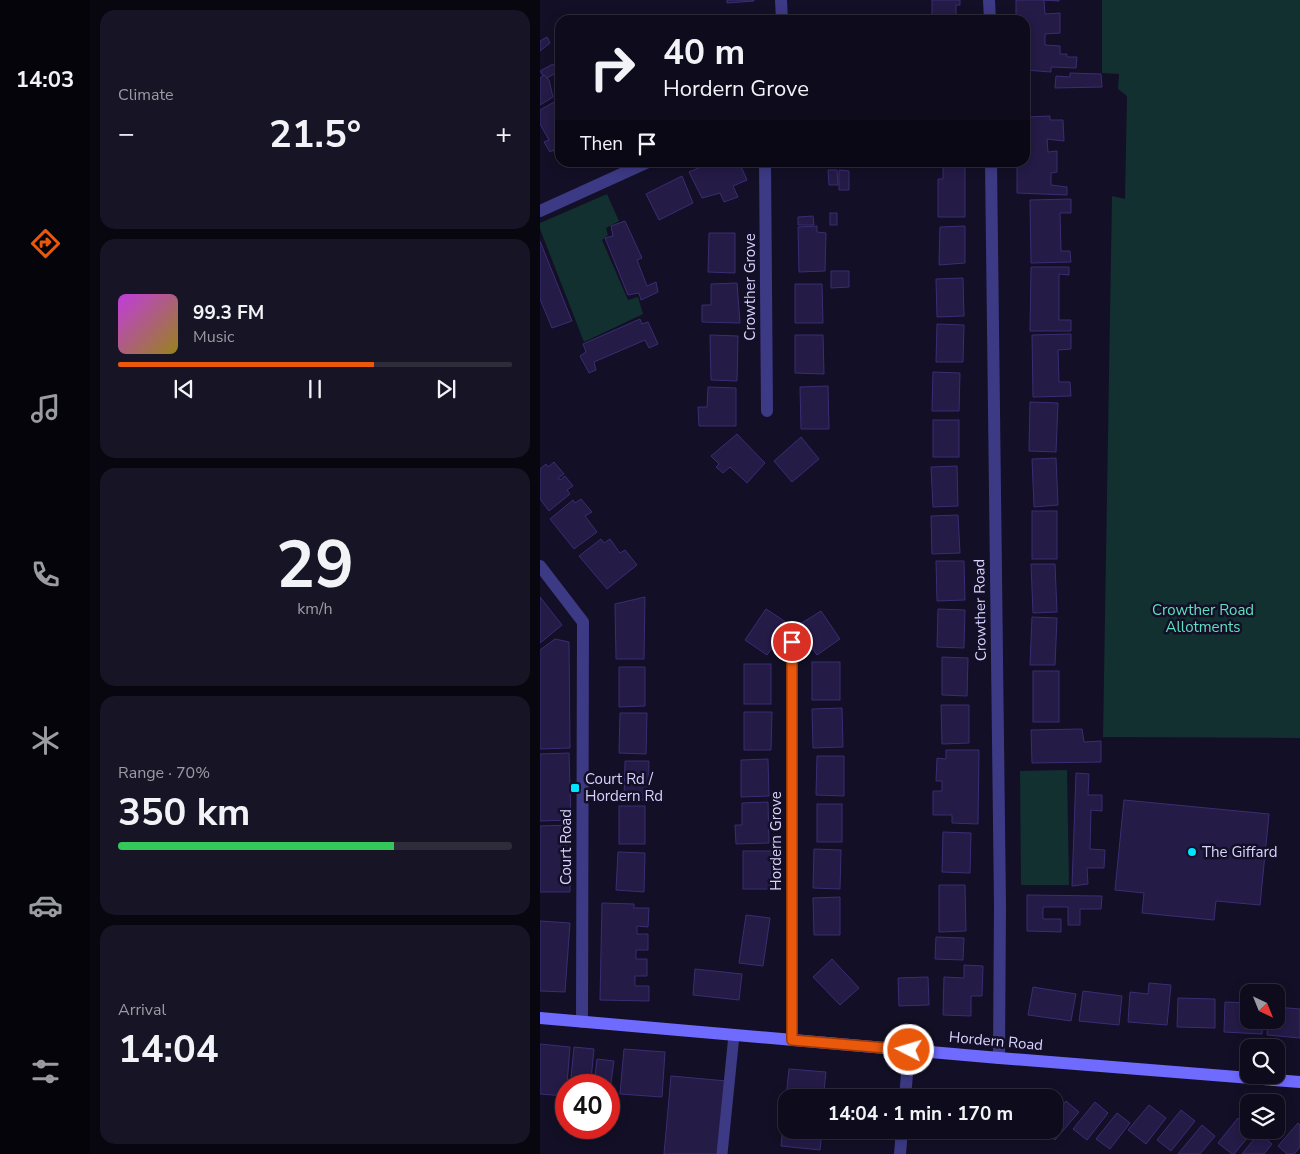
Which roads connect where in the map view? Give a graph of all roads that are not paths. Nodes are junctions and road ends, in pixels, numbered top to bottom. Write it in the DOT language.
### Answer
graph roads {
  1 [pos="781,0"];
  2 [pos="990,0"];
  3 [pos="782,15"];
  4 [pos="990,15"];
  5 [pos="637,167"];
  6 [pos="766,167"];
  7 [pos="991,167"];
  8 [pos="540,211"];
  9 [pos="767,411"];
  10 [pos="540,566"];
  11 [pos="792,642"];
  12 [pos="540,1018"];
  13 [pos="582,1022"];
  14 [pos="734,1035"];
  15 [pos="792,1040"];
  16 [pos="909,1050"];
  17 [pos="1000,1058"];
  18 [pos="1300,1082"];
  19 [pos="906,1089"];
  20 [pos="901,1139"];
  21 [pos="722,1154"];
  22 [pos="900,1154"];
  1 -- 3 [label="street"];
  2 -- 4 [label="street"];
  5 -- 8 [label="street"];
  6 -- 9 [label="street, Crowther Grove"];
  7 -- 17 [label="street, Crowther Road"];
  10 -- 13 [label="street, Court Road"];
  11 -- 15 [label="street, Hordern Grove"];
  12 -- 13 [label="street, Hordern Road"];
  13 -- 14 [label="street, Hordern Road"];
  14 -- 15 [label="street, Hordern Road"];
  14 -- 21 [label="lane"];
  15 -- 16 [label="street, Hordern Road"];
  16 -- 17 [label="street, Hordern Road"];
  16 -- 19 [label="street"];
  17 -- 18 [label="street, Hordern Road"];
  20 -- 22 [label="street"];
}
